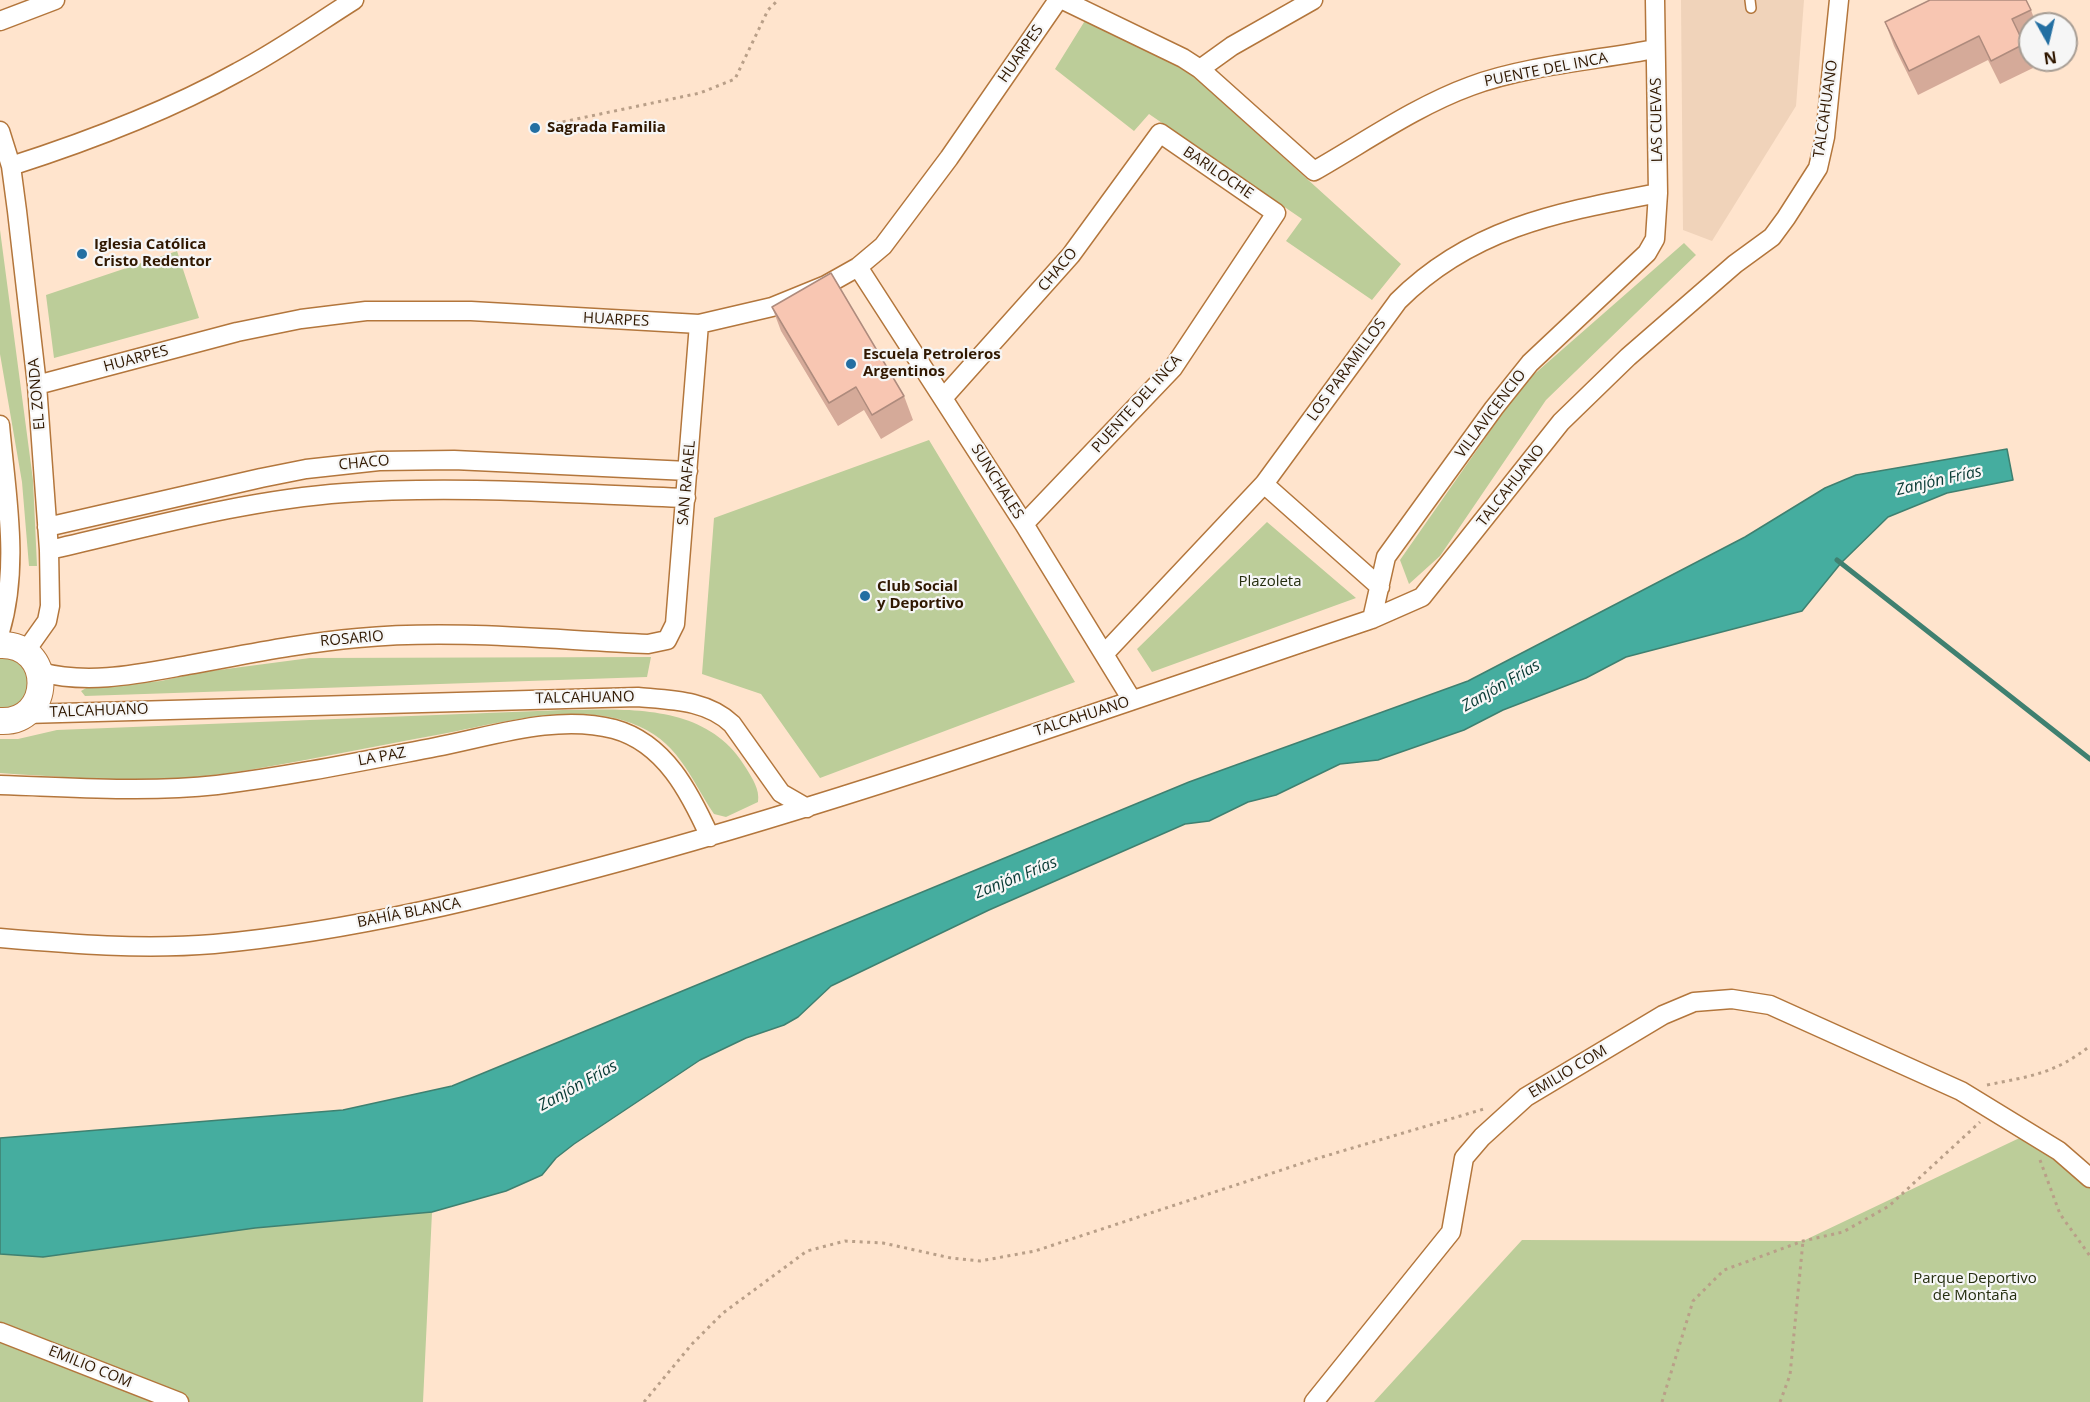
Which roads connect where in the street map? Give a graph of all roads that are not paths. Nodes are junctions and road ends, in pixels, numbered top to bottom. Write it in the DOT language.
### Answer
graph roads {
  1 [pos="55,0"];
  2 [pos="354,0"];
  3 [pos="1058,0"];
  4 [pos="1063,0"];
  5 [pos="1313,0"];
  6 [pos="1655,0"];
  7 [pos="1839,0"];
  8 [pos="0,21"];
  9 [pos="1655,49"];
  10 [pos="1200,69"];
  11 [pos="0,131"];
  12 [pos="1160,134"];
  13 [pos="11,166"];
  14 [pos="1658,193"];
  15 [pos="1276,213"];
  16 [pos="1655,239"];
  17 [pos="858,267"];
  18 [pos="699,324"];
  19 [pos="37,385"];
  20 [pos="944,397"];
  21 [pos="0,425"];
  22 [pos="688,471"];
  23 [pos="1264,484"];
  24 [pos="686,498"];
  25 [pos="1024,524"];
  26 [pos="47,526"];
  27 [pos="49,550"];
  28 [pos="5,556"];
  29 [pos="1380,587"];
  30 [pos="1372,619"];
  31 [pos="0,632"];
  32 [pos="667,640"];
  33 [pos="0,645"];
  34 [pos="25,652"];
  35 [pos="1105,653"];
  36 [pos="40,672"];
  37 [pos="1132,700"];
  38 [pos="25,714"];
  39 [pos="0,721"];
  40 [pos="0,785"];
  41 [pos="807,808"];
  42 [pos="710,837"];
  43 [pos="0,939"];
  44 [pos="2090,1178"];
  45 [pos="0,1332"];
  46 [pos="179,1402"];
  47 [pos="1314,1402"];
  1 -- 8 [label="street"];
  2 -- 13 [label="street"];
  3 -- 17 [label="street, HUARPES"];
  4 -- 10 [label="street"];
  5 -- 10 [label="street"];
  6 -- 9 [label="street, LAS CUEVAS"];
  7 -- 30 [label="street, TALCAHUANO"];
  9 -- 10 [label="street, PUENTE DEL INCA"];
  9 -- 14 [label="street, LAS CUEVAS"];
  11 -- 13 [label="street, EL ZONDA"];
  12 -- 15 [label="street, BARILOCHE"];
  12 -- 20 [label="street, CHACO"];
  13 -- 19 [label="street, EL ZONDA"];
  14 -- 16 [label="street, LAS CUEVAS"];
  14 -- 23 [label="street, LOS PARAMILLOS"];
  15 -- 25 [label="street, PUENTE DEL INCA"];
  16 -- 29 [label="street, VILLAVICENCIO"];
  17 -- 18 [label="street, HUARPES"];
  17 -- 20 [label="street, SUNCHALES"];
  18 -- 19 [label="street, HUARPES"];
  18 -- 22 [label="street, SAN RAFAEL"];
  19 -- 26 [label="street, EL ZONDA"];
  20 -- 25 [label="street, SUNCHALES"];
  21 -- 28 [label="street"];
  22 -- 24 [label="street, SAN RAFAEL"];
  22 -- 26 [label="street, CHACO"];
  23 -- 29 [label="street"];
  23 -- 35 [label="street, LOS PARAMILLOS"];
  24 -- 27 [label="street, CHACO"];
  24 -- 32 [label="street, SAN RAFAEL"];
  25 -- 35 [label="street, SUNCHALES"];
  26 -- 27 [label="street, EL ZONDA"];
  27 -- 34 [label="street, EL ZONDA"];
  28 -- 31 [label="street"];
  29 -- 30 [label="street, VILLAVICENCIO"];
  30 -- 37 [label="street, TALCAHUANO"];
  32 -- 36 [label="street, ROSARIO"];
  33 -- 34 [label="street"];
  34 -- 36 [label="street"];
  35 -- 37 [label="street, SUNCHALES"];
  36 -- 38 [label="street"];
  37 -- 41 [label="street, TALCAHUANO"];
  38 -- 39 [label="street"];
  38 -- 41 [label="street, TALCAHUANO"];
  40 -- 42 [label="street, LA PAZ"];
  41 -- 42 [label="street, BAHÍA BLANCA"];
  42 -- 43 [label="street, BAHÍA BLANCA"];
  44 -- 47 [label="street, EMILIO COM"];
  45 -- 46 [label="street, EMILIO COM"];
}
